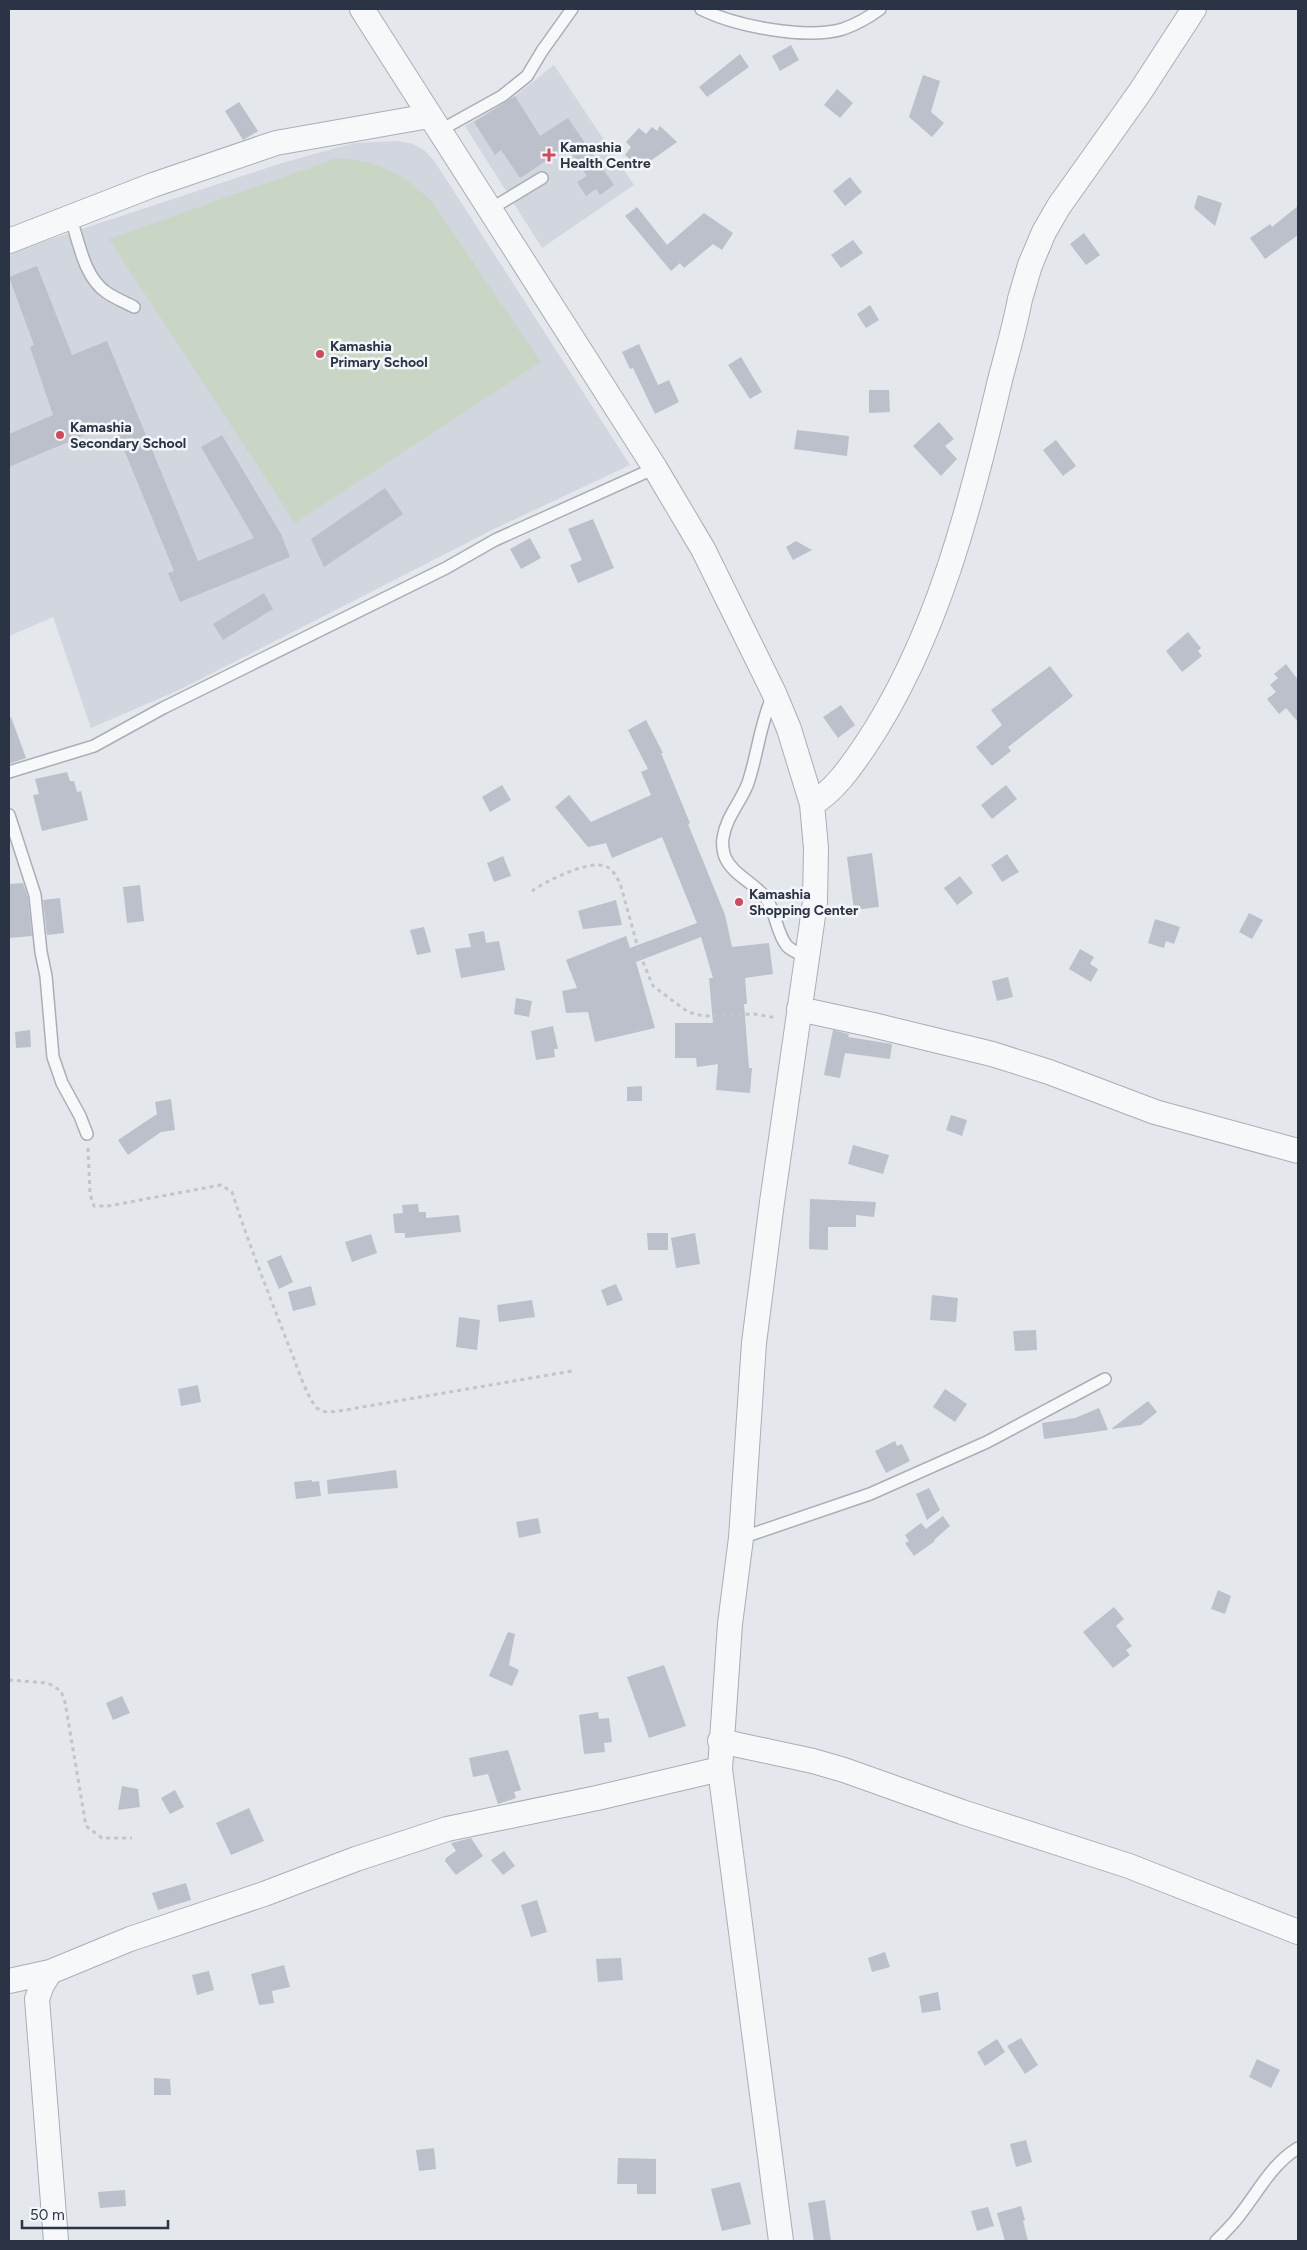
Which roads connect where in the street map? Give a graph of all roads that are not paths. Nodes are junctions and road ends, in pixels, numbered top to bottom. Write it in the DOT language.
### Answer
graph roads {
  1 [pos="362,9"];
  2 [pos="572,9"];
  3 [pos="701,9"];
  4 [pos="880,9"];
  5 [pos="1194,9"];
  6 [pos="434,124"];
  7 [pos="542,178"];
  8 [pos="490,210"];
  9 [pos="71,219"];
  10 [pos="9,224"];
  11 [pos="37,232"];
  12 [pos="9,241"];
  13 [pos="134,307"];
  14 [pos="655,468"];
  15 [pos="774,693"];
  16 [pos="9,772"];
  17 [pos="812,804"];
  18 [pos="9,815"];
  19 [pos="806,958"];
  20 [pos="798,1015"];
  21 [pos="87,1134"];
  22 [pos="1298,1151"];
  23 [pos="1105,1379"];
  24 [pos="740,1538"];
  25 [pos="720,1741"];
  26 [pos="720,1769"];
  27 [pos="1298,1932"];
  28 [pos="50,1972"];
  29 [pos="9,1981"];
  30 [pos="1298,2148"];
  31 [pos="56,2241"];
  32 [pos="781,2241"];
  33 [pos="1216,2241"];
  1 -- 6 [label="street"];
  2 -- 6 [label="lane"];
  3 -- 4 [label="lane"];
  5 -- 17 [label="street"];
  6 -- 8 [label="street"];
  6 -- 9 [label="street"];
  7 -- 8 [label="lane"];
  8 -- 14 [label="street"];
  9 -- 11 [label="street"];
  9 -- 13 [label="lane"];
  10 -- 11 [label="street"];
  11 -- 12 [label="street"];
  14 -- 15 [label="street"];
  14 -- 16 [label="lane"];
  15 -- 17 [label="street"];
  15 -- 19 [label="lane"];
  17 -- 19 [label="street"];
  18 -- 21 [label="lane"];
  19 -- 20 [label="street"];
  20 -- 22 [label="street"];
  20 -- 24 [label="street"];
  23 -- 24 [label="lane"];
  24 -- 25 [label="street"];
  25 -- 26 [label="street"];
  25 -- 27 [label="street"];
  26 -- 28 [label="street"];
  26 -- 32 [label="street"];
  28 -- 29 [label="street"];
  28 -- 31 [label="street"];
  30 -- 33 [label="lane"];
}
